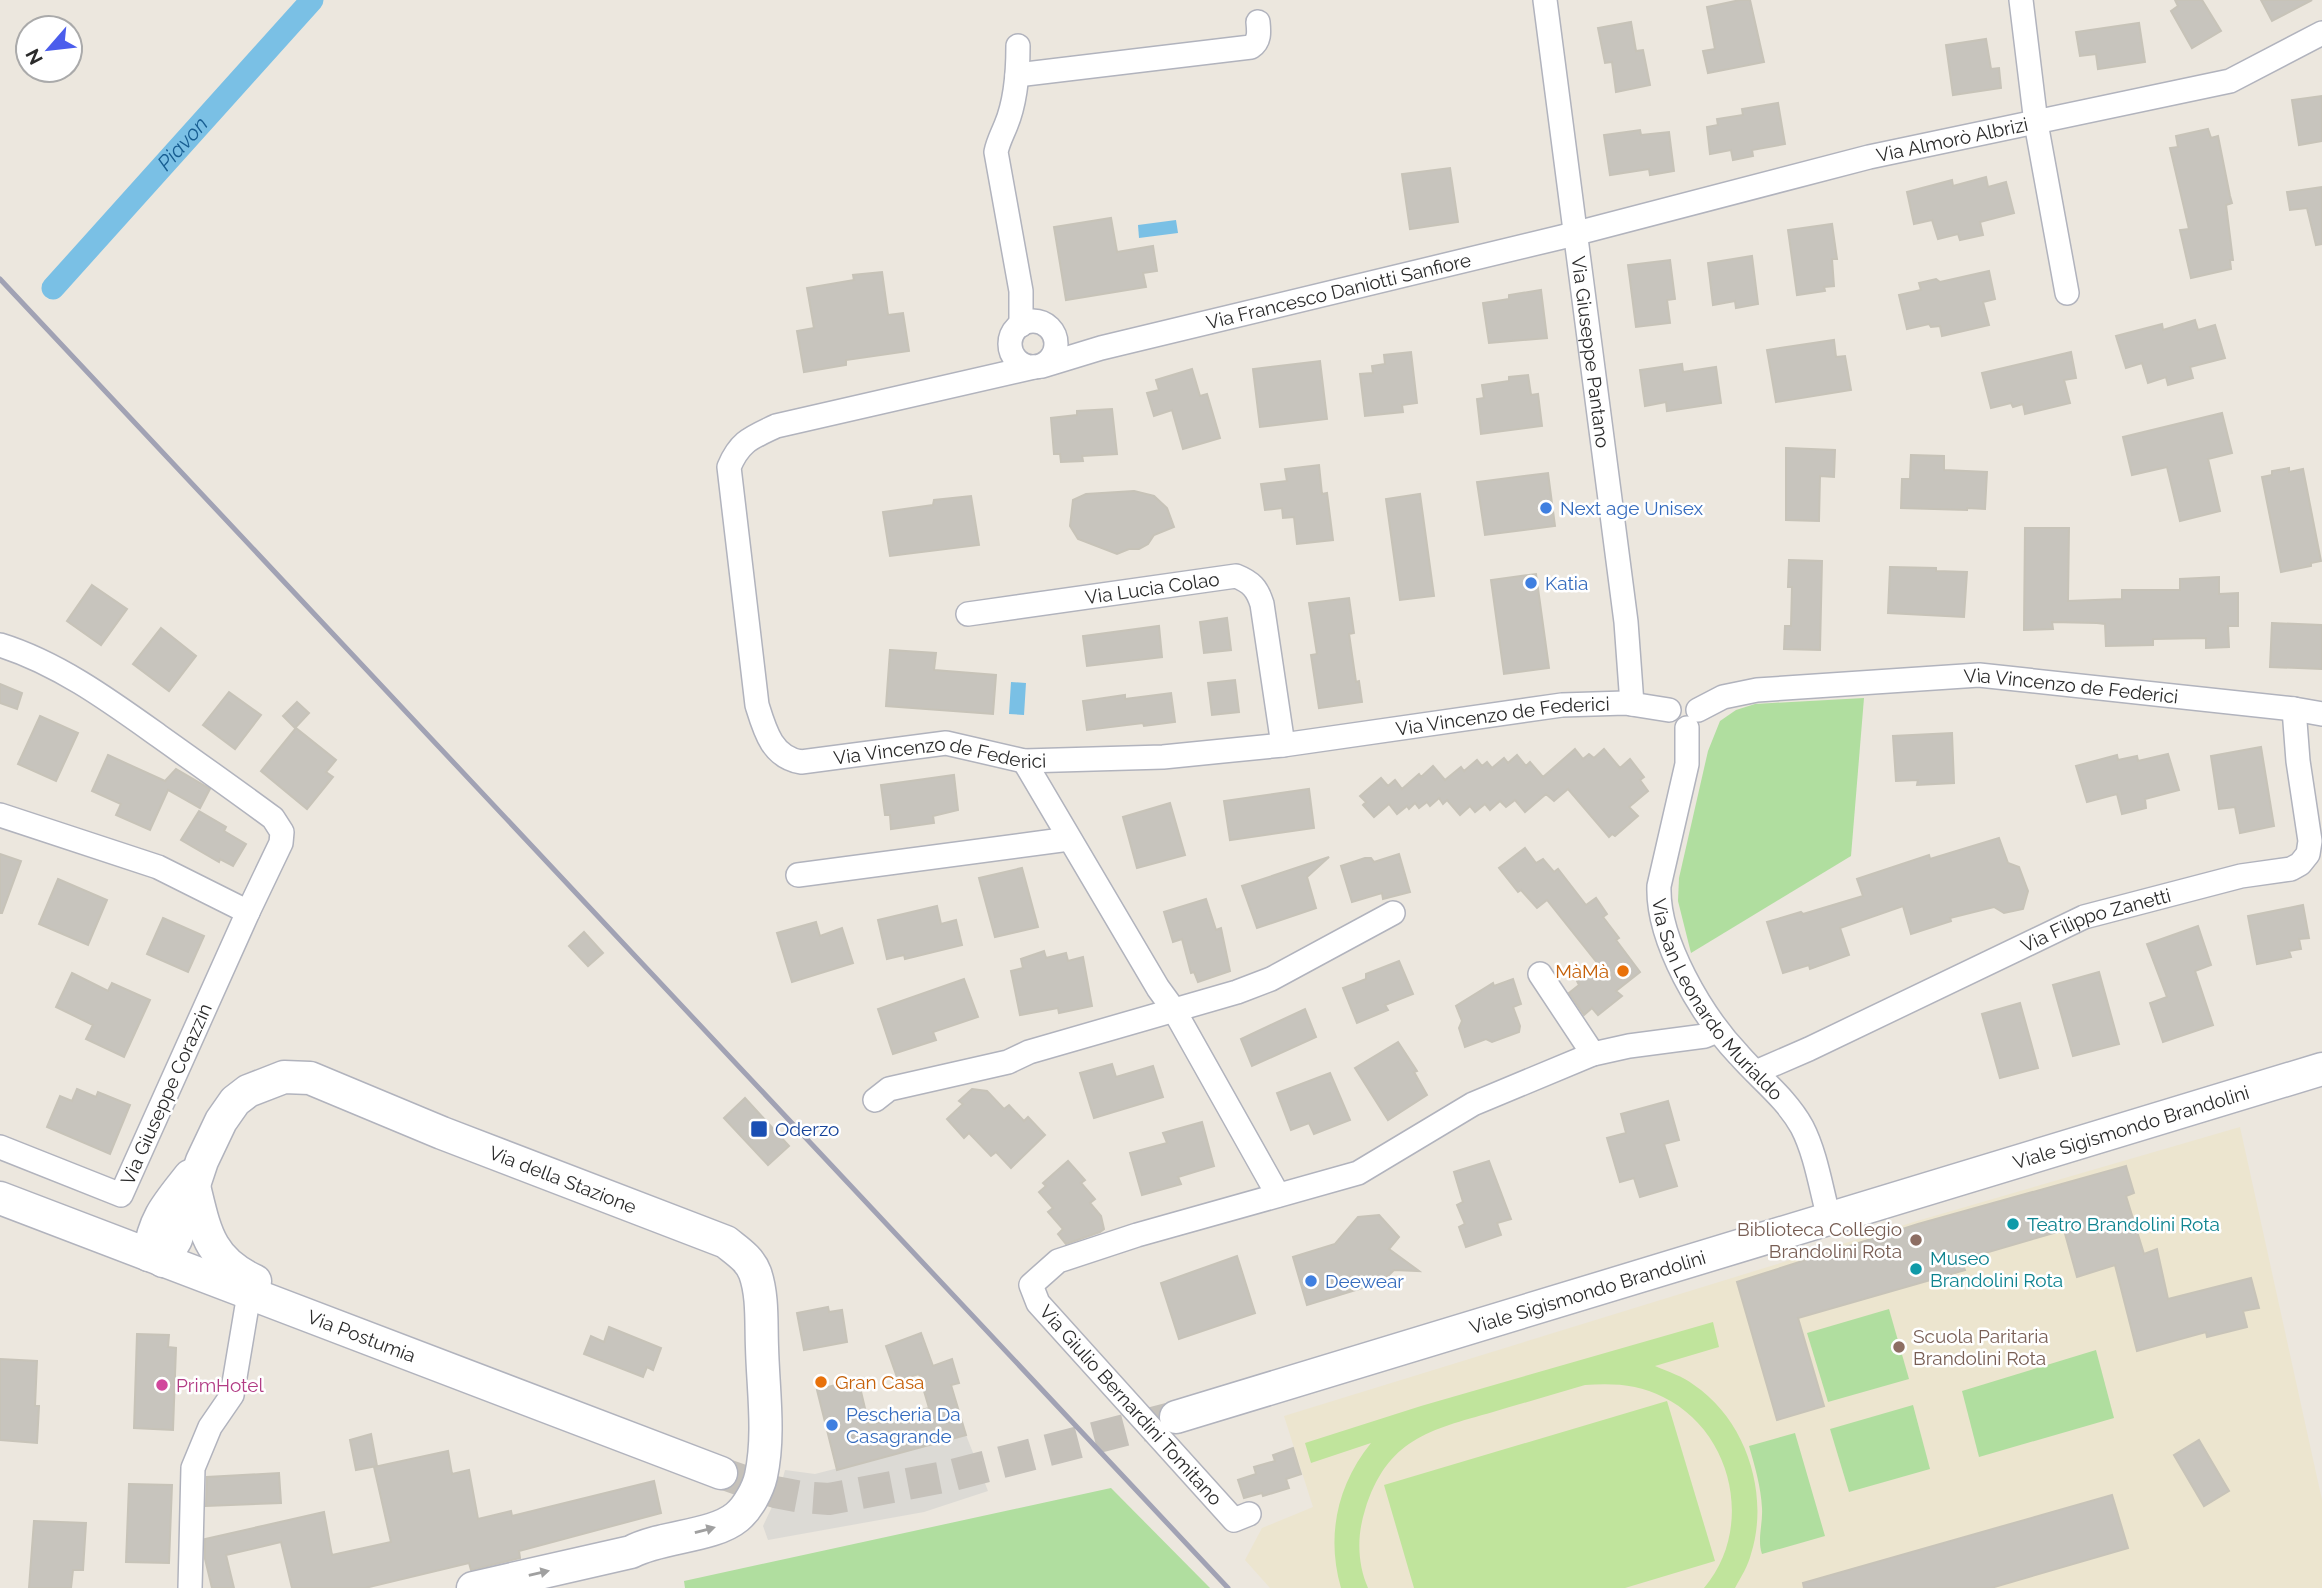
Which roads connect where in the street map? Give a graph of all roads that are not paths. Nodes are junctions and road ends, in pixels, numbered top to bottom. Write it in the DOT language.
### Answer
graph roads {
  1 [pos="1545,0"];
  2 [pos="2021,0"];
  3 [pos="1258,22"];
  4 [pos="2322,33"];
  5 [pos="1018,46"];
  6 [pos="1017,75"];
  7 [pos="2036,123"];
  8 [pos="1576,233"];
  9 [pos="2067,293"];
  10 [pos="1039,328"];
  11 [pos="1101,348"];
  12 [pos="1011,352"];
  13 [pos="1038,367"];
  14 [pos="983,378"];
  15 [pos="968,614"];
  16 [pos="0,645"];
  17 [pos="1632,704"];
  18 [pos="2294,709"];
  19 [pos="2322,715"];
  20 [pos="1693,719"];
  21 [pos="1283,745"];
  22 [pos="1024,761"];
  23 [pos="0,815"];
  24 [pos="1069,839"];
  25 [pos="797,875"];
  26 [pos="248,912"];
  27 [pos="1393,913"];
  28 [pos="1540,974"];
  29 [pos="1174,1010"];
  30 [pos="1717,1031"];
  31 [pos="1593,1054"];
  32 [pos="2322,1069"];
  33 [pos="1756,1072"];
  34 [pos="875,1100"];
  35 [pos="0,1147"];
  36 [pos="198,1173"];
  37 [pos="1278,1195"];
  38 [pos="0,1198"];
  39 [pos="167,1204"];
  40 [pos="1829,1219"];
  41 [pos="83,1230"];
  42 [pos="156,1258"];
  43 [pos="249,1294"];
  44 [pos="295,1311"];
  45 [pos="1176,1417"];
  46 [pos="721,1474"];
  47 [pos="1248,1514"];
  48 [pos="190,1588"];
  49 [pos="473,1588"];
  1 -- 8 [label="street, Via Giuseppe Pantano"];
  2 -- 7 [label="street"];
  3 -- 6 [label="street"];
  4 -- 7 [label="street, Via Almorò Albrizi"];
  5 -- 6 [label="street"];
  6 -- 10 [label="street"];
  7 -- 8 [label="street, Via Almorò Albrizi"];
  7 -- 9 [label="street"];
  8 -- 11 [label="street, Via Francesco Daniotti Sanfiore"];
  8 -- 17 [label="street, Via Giuseppe Pantano"];
  10 -- 11 [label="street, Via Francesco Daniotti Sanfiore"];
  10 -- 12 [label="street"];
  10 -- 13 [label="street"];
  11 -- 13 [label="street, Via Francesco Daniotti Sanfiore"];
  12 -- 13 [label="street"];
  12 -- 14 [label="street, Via Vincenzo de Federici"];
  13 -- 14 [label="street, Via Vincenzo de Federici"];
  14 -- 22 [label="street, Via Vincenzo de Federici"];
  15 -- 21 [label="street, Via Lucia Colao"];
  16 -- 26 [label="street, Via Giuseppe Corazzin"];
  17 -- 20 [label="street, Via Vincenzo de Federici"];
  17 -- 21 [label="street, Via Vincenzo de Federici"];
  18 -- 19 [label="street, Via Vincenzo de Federici"];
  18 -- 20 [label="street, Via Vincenzo de Federici"];
  18 -- 33 [label="street, Via Filippo Zanetti"];
  20 -- 30 [label="street, Via San Leonardo Murialdo"];
  21 -- 22 [label="street, Via Vincenzo de Federici"];
  22 -- 24 [label="street"];
  23 -- 26 [label="street"];
  24 -- 25 [label="street"];
  24 -- 29 [label="street"];
  26 -- 35 [label="street, Via Giuseppe Corazzin"];
  27 -- 29 [label="street"];
  28 -- 31 [label="street"];
  29 -- 34 [label="street"];
  29 -- 37 [label="street"];
  30 -- 31 [label="street, Via Giulio Bernardini Tomitano"];
  30 -- 33 [label="street, Via San Leonardo Murialdo"];
  31 -- 37 [label="street, Via Giulio Bernardini Tomitano"];
  32 -- 40 [label="main road, Viale Sigismondo Brandolini"];
  33 -- 40 [label="street, Via San Leonardo Murialdo"];
  36 -- 39 [label="main road, Via della Stazione"];
  36 -- 42 [label="main road, Via della Stazione"];
  36 -- 44 [label="main road"];
  49 -- 36 [label="main road, Via della Stazione, one-way"];
  37 -- 47 [label="street, Via Giulio Bernardini Tomitano"];
  38 -- 41 [label="main road, Via Postumia"];
  39 -- 41 [label="main road"];
  39 -- 42 [label="main road, Via della Stazione"];
  40 -- 45 [label="main road, Viale Sigismondo Brandolini"];
  41 -- 42 [label="main road, Via Postumia"];
  42 -- 43 [label="main road, Via Postumia"];
  43 -- 44 [label="main road, Via Postumia"];
  43 -- 48 [label="street"];
  44 -- 46 [label="main road, Via Postumia"];
}
